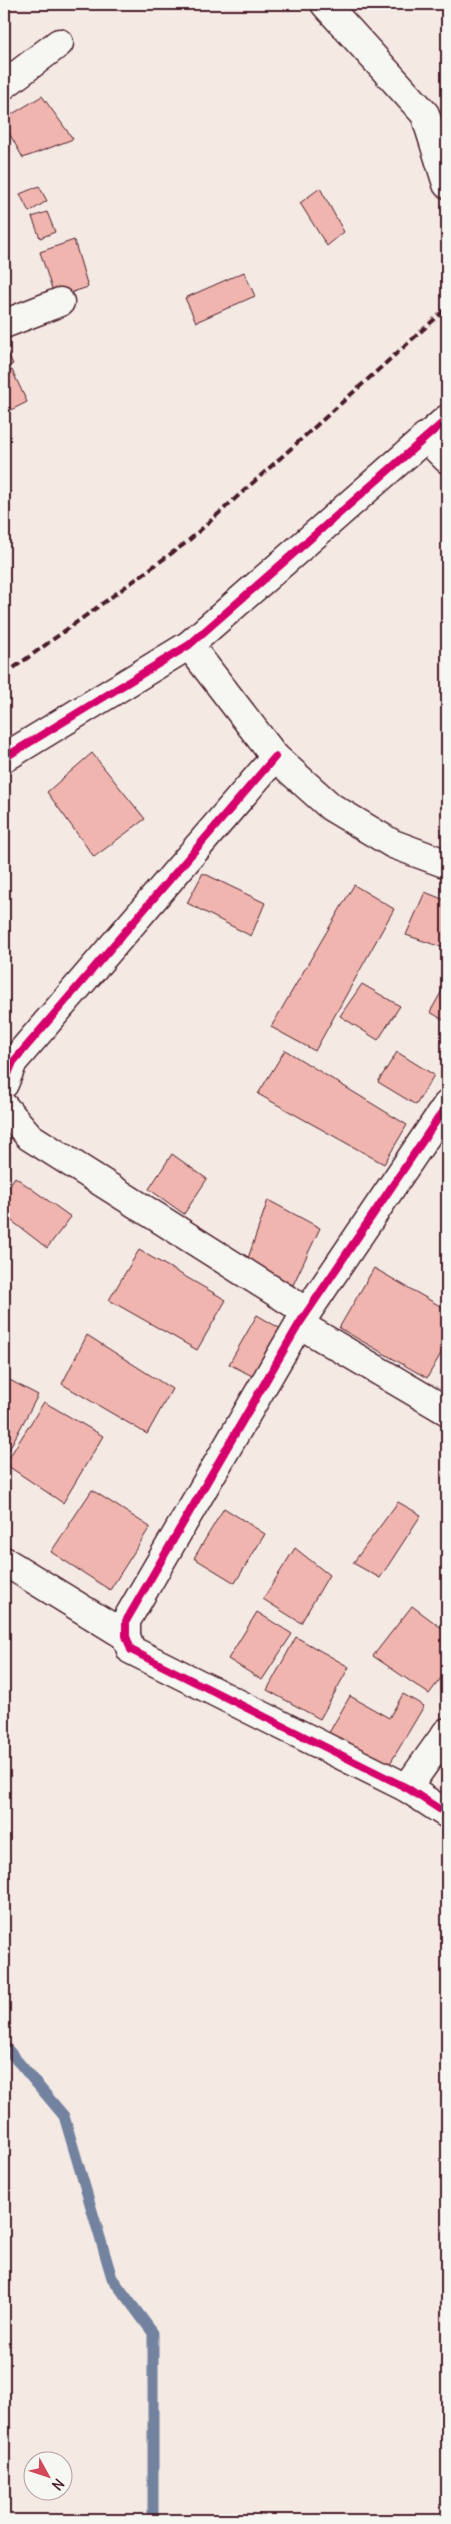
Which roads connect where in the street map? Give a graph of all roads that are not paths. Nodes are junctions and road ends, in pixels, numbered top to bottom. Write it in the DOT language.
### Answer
graph roads {
  1 [pos="325,4"];
  2 [pos="58,43"];
  3 [pos="4,85"];
  4 [pos="447,184"];
  5 [pos="60,302"];
  6 [pos="4,324"];
  7 [pos="447,419"];
  8 [pos="425,437"];
  9 [pos="447,459"];
  10 [pos="189,644"];
  11 [pos="275,757"];
  12 [pos="4,758"];
  13 [pos="447,864"];
  14 [pos="4,1084"];
  15 [pos="447,1105"];
  16 [pos="4,1107"];
  17 [pos="303,1318"];
  18 [pos="446,1407"];
  19 [pos="4,1561"];
  20 [pos="126,1636"];
  21 [pos="447,1732"];
  22 [pos="407,1788"];
  23 [pos="447,1814"];
  1 -- 4 [label="street"];
  2 -- 3 [label="street"];
  5 -- 6 [label="street"];
  7 -- 8 [label="street"];
  8 -- 9 [label="street"];
  8 -- 10 [label="street"];
  10 -- 11 [label="street"];
  10 -- 12 [label="street"];
  11 -- 13 [label="street"];
  11 -- 14 [label="street"];
  15 -- 17 [label="street"];
  16 -- 17 [label="street"];
  17 -- 18 [label="street"];
  17 -- 20 [label="street"];
  19 -- 20 [label="street"];
  20 -- 22 [label="street"];
  21 -- 22 [label="street"];
  22 -- 23 [label="street"];
}
